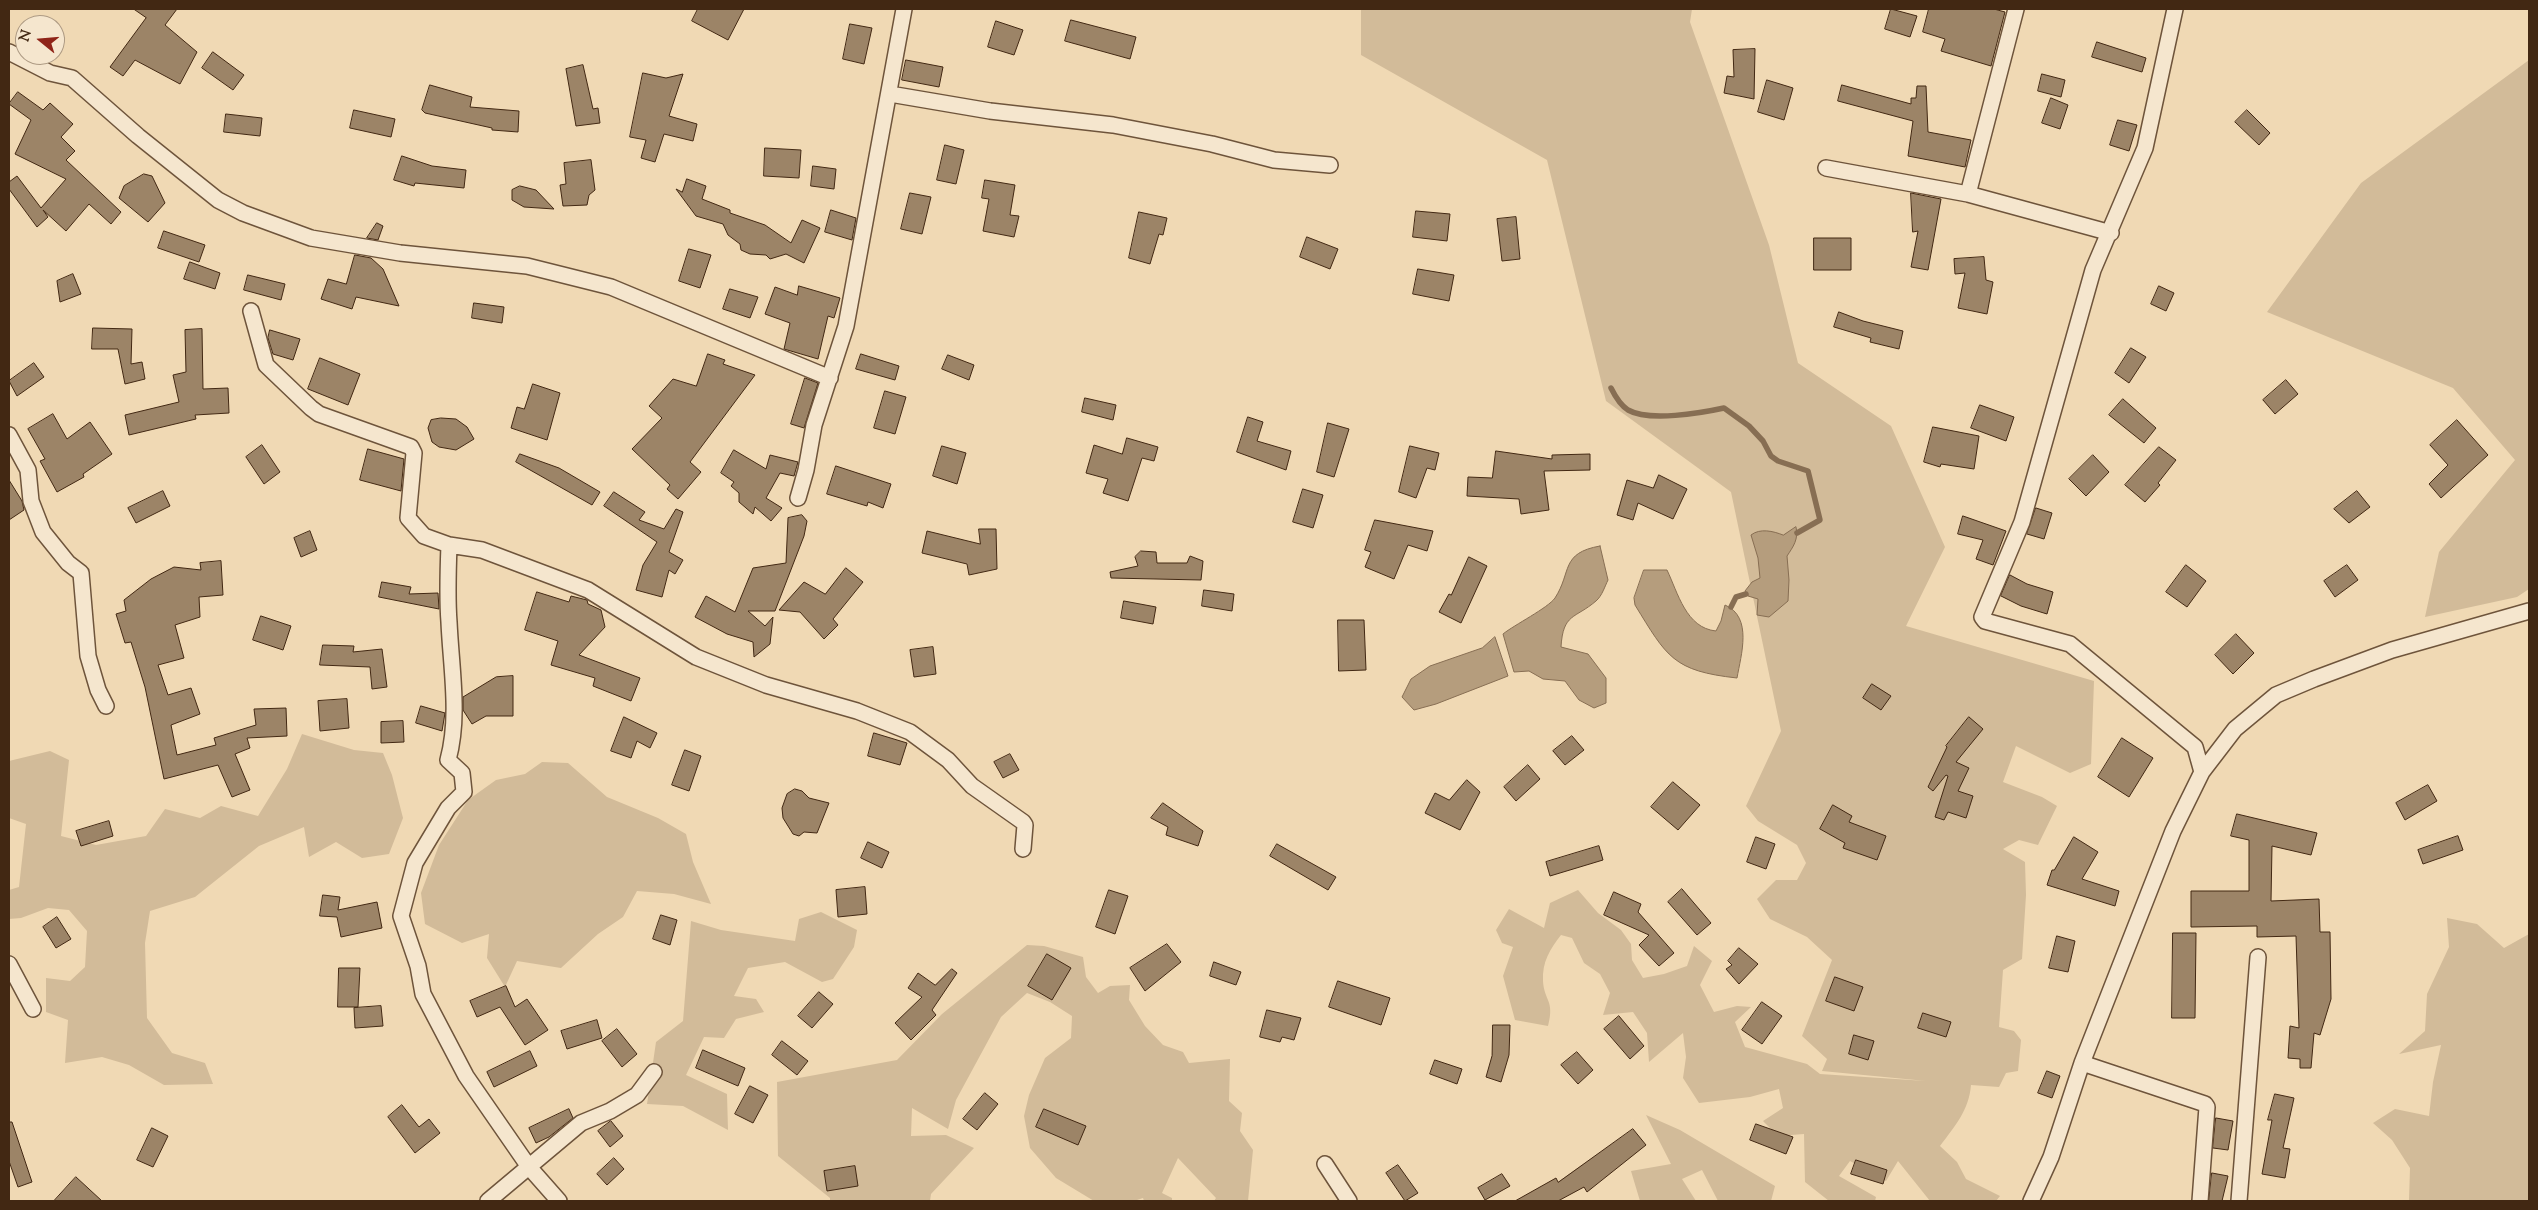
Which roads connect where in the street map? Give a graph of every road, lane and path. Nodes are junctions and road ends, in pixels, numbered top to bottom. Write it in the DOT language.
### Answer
graph roads {
  1 [pos="904,9"];
  2 [pos="2016,9"];
  3 [pos="2175,9"];
  4 [pos="9,52"];
  5 [pos="890,94"];
  6 [pos="1330,165"];
  7 [pos="1826,168"];
  8 [pos="1968,194"];
  9 [pos="2111,233"];
  10 [pos="251,311"];
  11 [pos="830,378"];
  12 [pos="9,435"];
  13 [pos="798,498"];
  14 [pos="449,545"];
  15 [pos="2529,611"];
  16 [pos="106,706"];
  17 [pos="2202,772"];
  18 [pos="1023,849"];
  19 [pos="2258,957"];
  20 [pos="9,964"];
  21 [pos="33,1009"];
  22 [pos="2082,1063"];
  23 [pos="654,1072"];
  24 [pos="1325,1164"];
  25 [pos="529,1167"];
  26 [pos="488,1201"];
  27 [pos="559,1201"];
  28 [pos="1349,1201"];
  29 [pos="2032,1201"];
  30 [pos="2200,1201"];
  31 [pos="2239,1201"];
  1 -- 5 [label="street"];
  2 -- 8 [label="street"];
  3 -- 9 [label="street"];
  4 -- 11 [label="street"];
  5 -- 6 [label="street"];
  5 -- 11 [label="street"];
  7 -- 8 [label="street"];
  8 -- 9 [label="street"];
  9 -- 17 [label="street"];
  10 -- 14 [label="street"];
  11 -- 13 [label="street"];
  12 -- 16 [label="street"];
  14 -- 18 [label="street"];
  14 -- 25 [label="street"];
  15 -- 17 [label="street"];
  17 -- 22 [label="street"];
  19 -- 31 [label="street"];
  20 -- 21 [label="street"];
  22 -- 29 [label="street"];
  22 -- 30 [label="street"];
  23 -- 25 [label="street"];
  24 -- 28 [label="street"];
  25 -- 26 [label="street"];
  25 -- 27 [label="street"];
}
